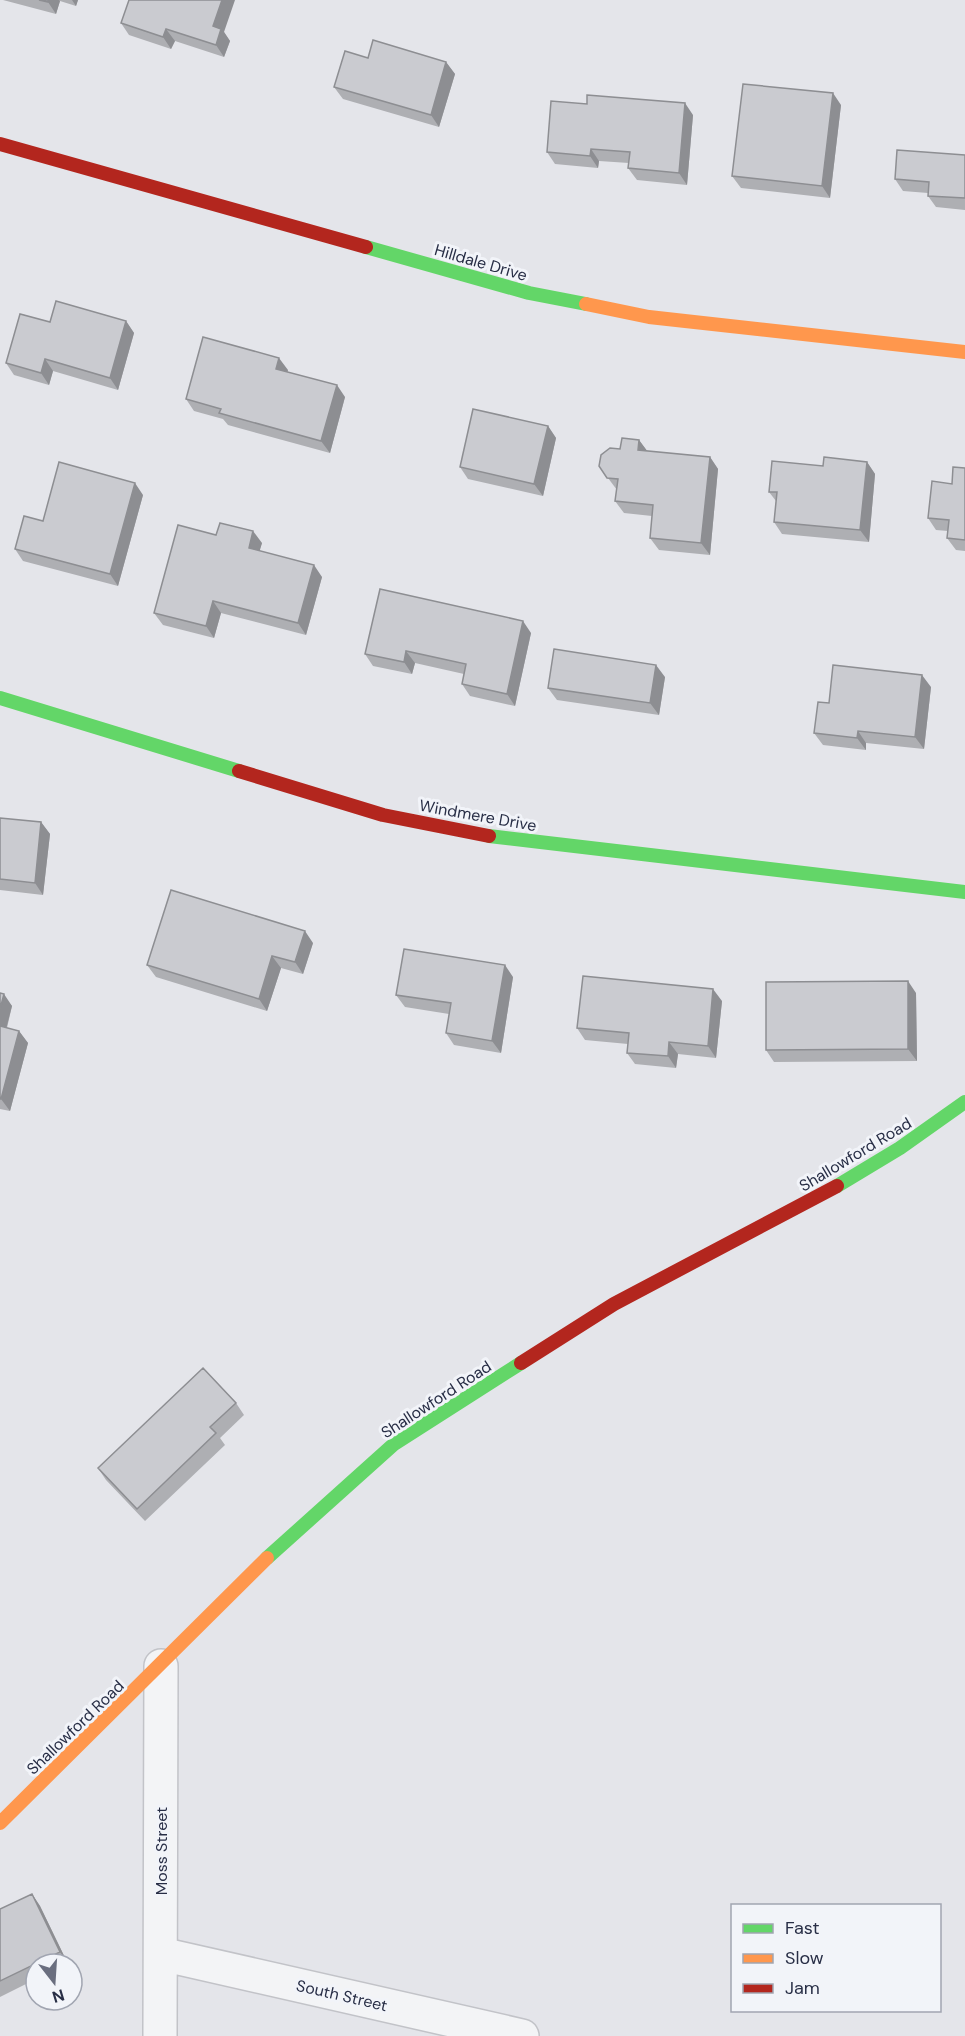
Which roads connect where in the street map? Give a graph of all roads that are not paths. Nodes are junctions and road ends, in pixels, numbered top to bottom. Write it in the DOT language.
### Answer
graph roads {
  1 [pos="0,144"];
  2 [pos="965,352"];
  3 [pos="0,698"];
  4 [pos="965,892"];
  5 [pos="965,1102"];
  6 [pos="161,1666"];
  7 [pos="0,1823"];
  8 [pos="161,1954"];
  9 [pos="160,2036"];
  10 [pos="522,2036"];
  1 -- 2 [label="street, Hilldale Drive"];
  3 -- 4 [label="street, Windmere Drive"];
  5 -- 6 [label="street, Shallowford Road"];
  6 -- 7 [label="street, Shallowford Road"];
  6 -- 8 [label="street, Moss Street"];
  8 -- 9 [label="street, Moss Street"];
  8 -- 10 [label="street, South Street"];
}
